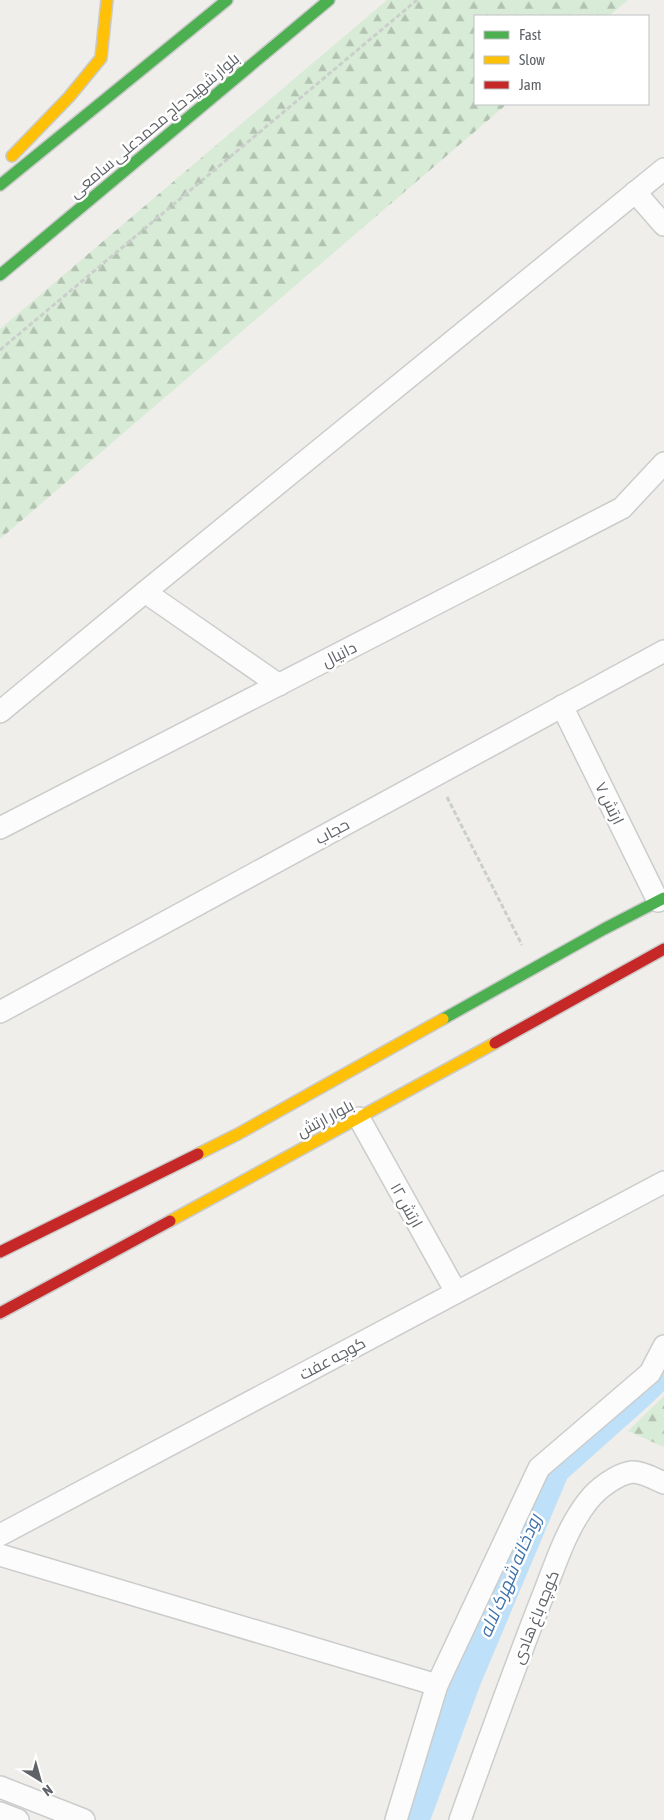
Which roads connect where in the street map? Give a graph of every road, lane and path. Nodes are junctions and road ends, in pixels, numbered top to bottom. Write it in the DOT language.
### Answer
graph roads {
  1 [pos="107,0"];
  2 [pos="227,0"];
  3 [pos="329,0"];
  4 [pos="417,0"];
  5 [pos="7,161"];
  6 [pos="664,169"];
  7 [pos="0,185"];
  8 [pos="635,192"];
  9 [pos="664,225"];
  10 [pos="0,275"];
  11 [pos="0,350"];
  12 [pos="664,463"];
  13 [pos="664,486"];
  14 [pos="622,508"];
  15 [pos="145,592"];
  16 [pos="664,651"];
  17 [pos="280,684"];
  18 [pos="562,706"];
  19 [pos="0,712"];
  20 [pos="435,774"];
  21 [pos="0,828"];
  22 [pos="662,904"];
  23 [pos="664,949"];
  24 [pos="534,969"];
  25 [pos="0,1012"];
  26 [pos="359,1118"];
  27 [pos="664,1182"];
  28 [pos="0,1252"];
  29 [pos="456,1292"];
  30 [pos="0,1313"];
  31 [pos="664,1346"];
  32 [pos="664,1483"];
  33 [pos="0,1535"];
  34 [pos="0,1555"];
  35 [pos="437,1685"];
  36 [pos="0,1788"];
  37 [pos="0,1813"];
  38 [pos="18,1820"];
  39 [pos="84,1820"];
  40 [pos="396,1820"];
  41 [pos="460,1820"];
  1 -- 5 [label="street"];
  2 -- 7 [label="street"];
  3 -- 10 [label="street, بلوار شهید حاج محمدعلی سامعی"];
  4 -- 11 [label="path"];
  6 -- 8 [label="street"];
  8 -- 9 [label="street"];
  8 -- 15 [label="street"];
  12 -- 14 [label="street, دانیال"];
  13 -- 14 [label="street"];
  14 -- 17 [label="street, دانیال"];
  15 -- 17 [label="street"];
  15 -- 19 [label="street"];
  16 -- 18 [label="street, حجاب"];
  17 -- 21 [label="street, دانیال"];
  18 -- 20 [label="street, حجاب"];
  18 -- 22 [label="street, ارتش ۷"];
  20 -- 24 [label="path"];
  20 -- 25 [label="street, حجاب"];
  22 -- 24 [label="street, بلوار ارتش"];
  23 -- 26 [label="street, بلوار ارتش"];
  24 -- 28 [label="street, بلوار ارتش"];
  26 -- 29 [label="street, ارتش ۱۲"];
  26 -- 30 [label="street, بلوار ارتش"];
  27 -- 29 [label="street, کوچه عفت"];
  29 -- 33 [label="street, کوچه عفت"];
  31 -- 35 [label="street"];
  32 -- 41 [label="street, کوچه باغ هادی"];
  34 -- 35 [label="street"];
  35 -- 40 [label="street"];
  36 -- 39 [label="street"];
  37 -- 38 [label="street"];
}
